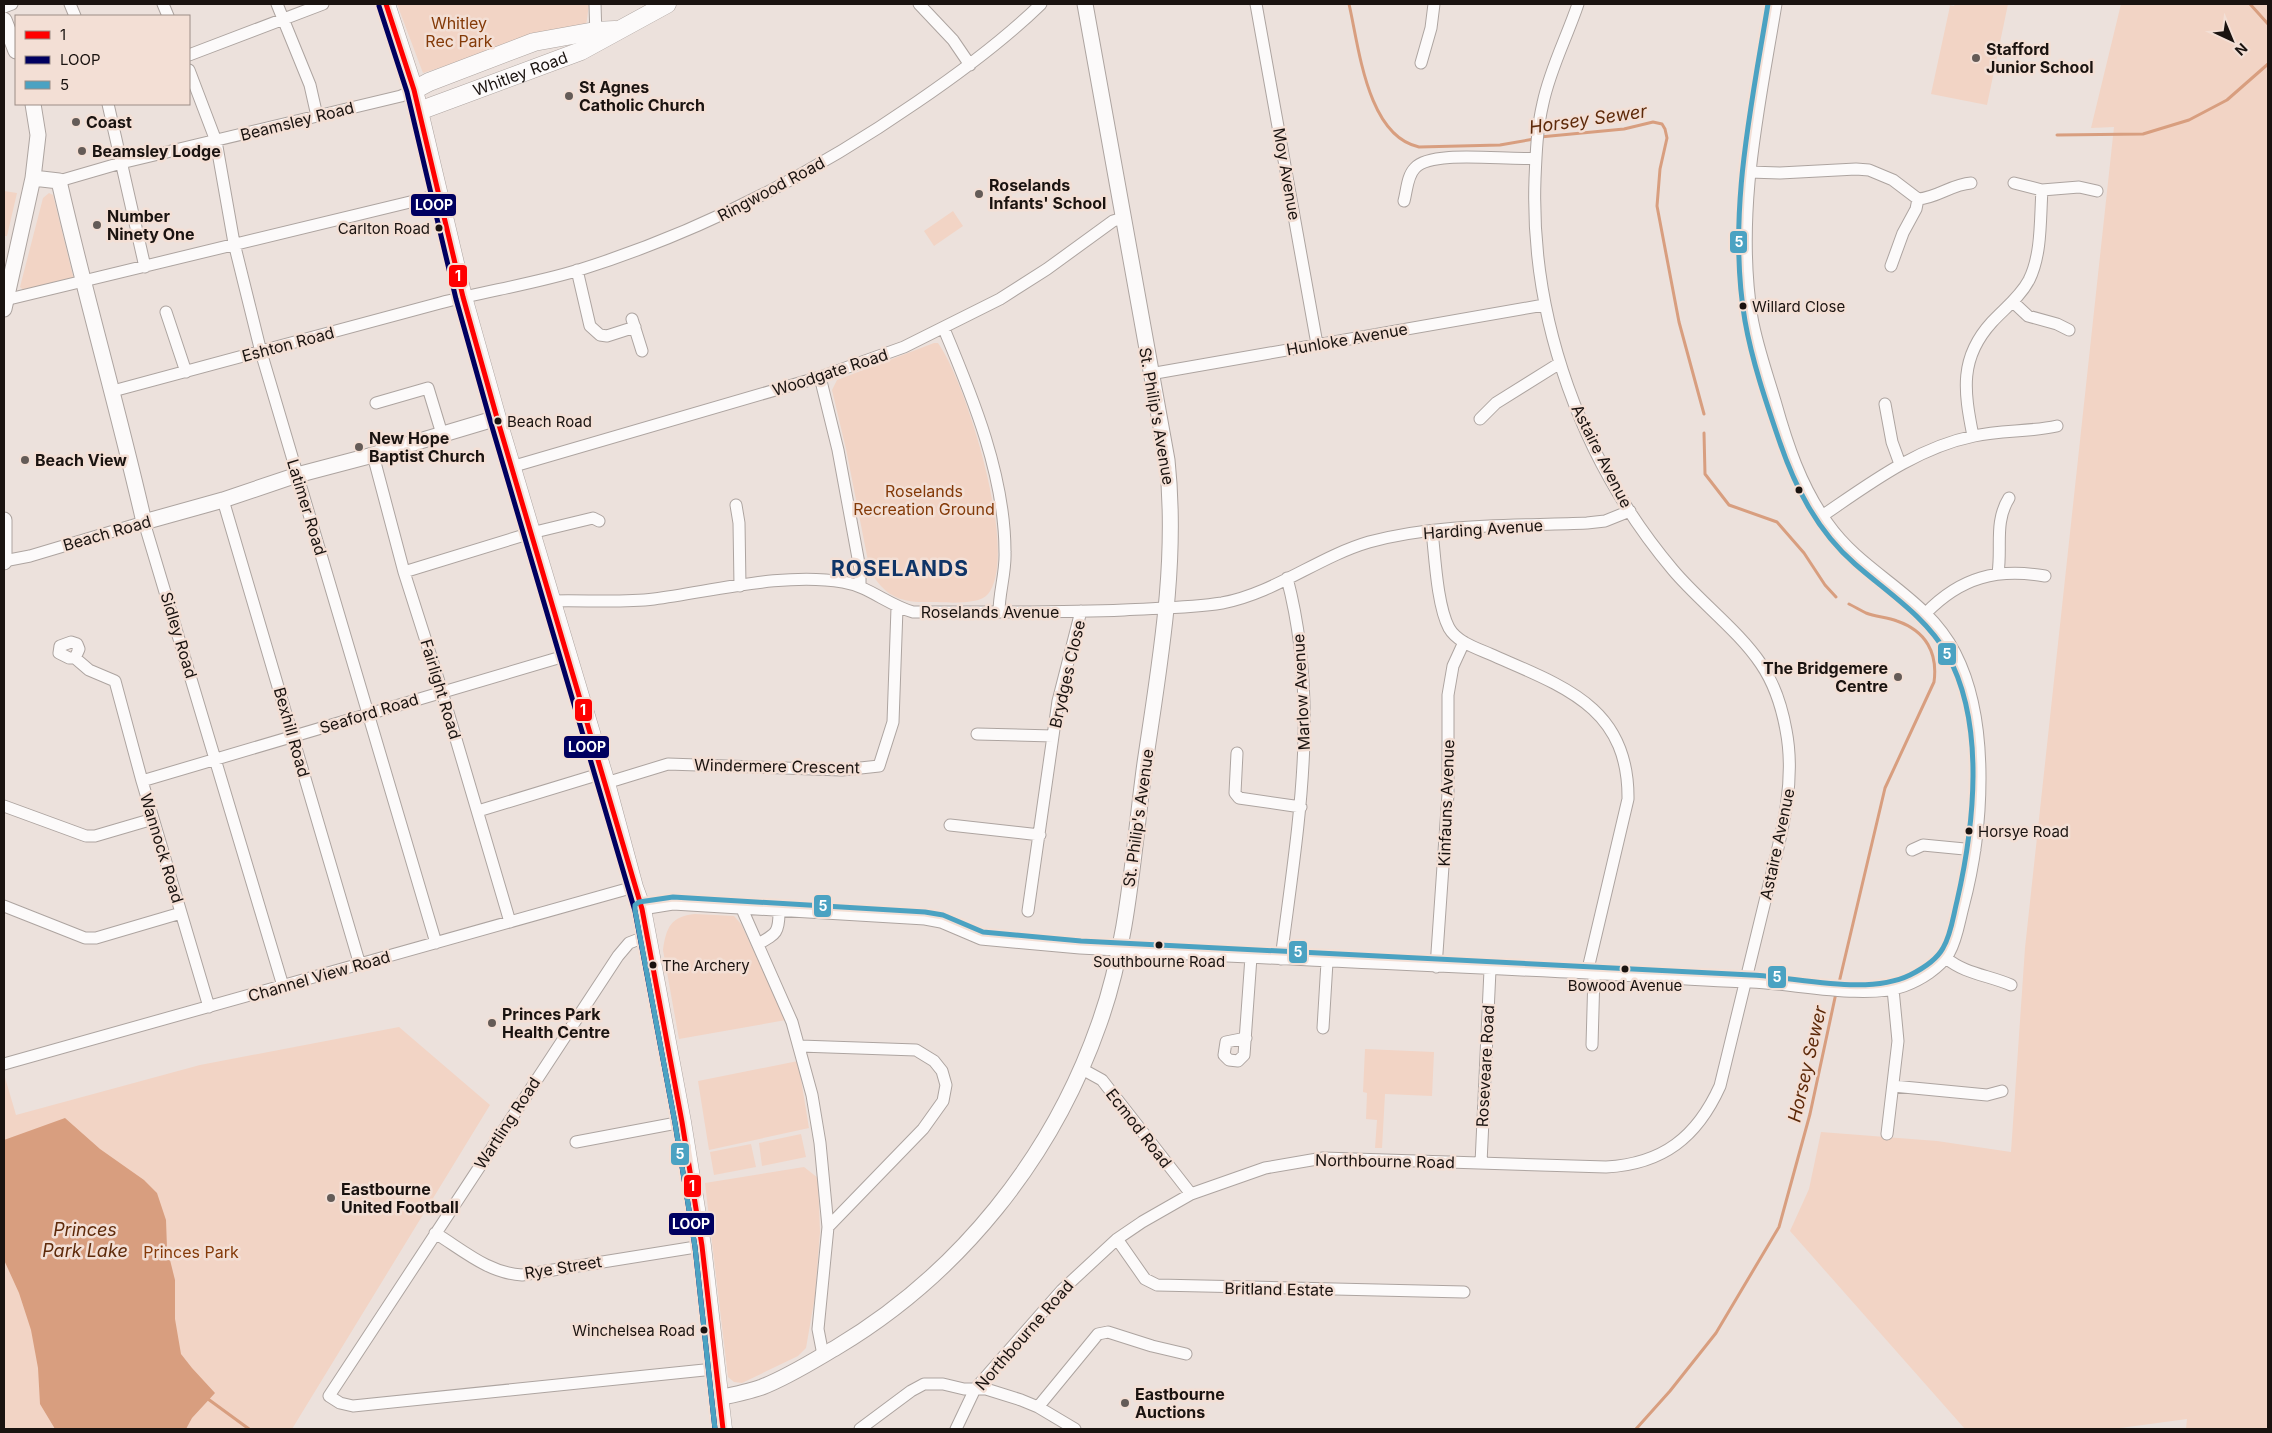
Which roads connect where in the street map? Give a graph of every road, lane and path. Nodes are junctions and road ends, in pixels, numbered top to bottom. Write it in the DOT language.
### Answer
graph roads {
  1 [pos="12,4"];
  2 [pos="277,4"];
  3 [pos="323,4"];
  4 [pos="386,4"];
  5 [pos="595,4"];
  6 [pos="667,4"];
  7 [pos="919,4"];
  8 [pos="1041,4"];
  9 [pos="1085,4"];
  10 [pos="1256,4"];
  11 [pos="1434,4"];
  12 [pos="1578,4"];
  13 [pos="1776,4"];
  14 [pos="4,7"];
  15 [pos="284,18"];
  16 [pos="4,20"];
  17 [pos="596,36"];
  18 [pos="15,49"];
  19 [pos="190,55"];
  20 [pos="1421,63"];
  21 [pos="970,64"];
  22 [pos="190,73"];
  23 [pos="414,90"];
  24 [pos="34,105"];
  25 [pos="108,105"];
  26 [pos="419,111"];
  27 [pos="317,116"];
  28 [pos="216,141"];
  29 [pos="1536,154"];
  30 [pos="121,163"];
  31 [pos="1749,172"];
  32 [pos="34,178"];
  33 [pos="59,181"];
  34 [pos="1972,183"];
  35 [pos="2014,183"];
  36 [pos="2042,190"];
  37 [pos="2097,191"];
  38 [pos="439,195"];
  39 [pos="1918,199"];
  40 [pos="1404,201"];
  41 [pos="1123,218"];
  42 [pos="234,243"];
  43 [pos="1891,266"];
  44 [pos="145,267"];
  45 [pos="577,270"];
  46 [pos="82,282"];
  47 [pos="463,297"];
  48 [pos="2013,302"];
  49 [pos="5,304"];
  50 [pos="1544,305"];
  51 [pos="166,312"];
  52 [pos="944,329"];
  53 [pos="2069,330"];
  54 [pos="1317,344"];
  55 [pos="642,351"];
  56 [pos="261,352"];
  57 [pos="1560,363"];
  58 [pos="186,372"];
  59 [pos="1150,374"];
  60 [pos="820,377"];
  61 [pos="113,391"];
  62 [pos="376,403"];
  63 [pos="1885,404"];
  64 [pos="497,418"];
  65 [pos="1480,419"];
  66 [pos="2058,426"];
  67 [pos="442,434"];
  68 [pos="1974,436"];
  69 [pos="373,455"];
  70 [pos="1900,464"];
  71 [pos="511,467"];
  72 [pos="297,475"];
  73 [pos="2009,498"];
  74 [pos="223,500"];
  75 [pos="736,505"];
  76 [pos="1630,512"];
  77 [pos="1822,516"];
  78 [pos="4,520"];
  79 [pos="599,521"];
  80 [pos="144,522"];
  81 [pos="1432,531"];
  82 [pos="531,533"];
  83 [pos="4,562"];
  84 [pos="404,572"];
  85 [pos="1998,573"];
  86 [pos="2045,576"];
  87 [pos="1287,578"];
  88 [pos="740,586"];
  89 [pos="860,586"];
  90 [pos="552,601"];
  91 [pos="897,608"];
  92 [pos="1168,608"];
  93 [pos="1081,611"];
  94 [pos="999,612"];
  95 [pos="1926,613"];
  96 [pos="1464,642"];
  97 [pos="568,655"];
  98 [pos="75,658"];
  99 [pos="442,691"];
  100 [pos="369,714"];
  101 [pos="977,734"];
  102 [pos="293,736"];
  103 [pos="1053,736"];
  104 [pos="1237,752"];
  105 [pos="216,758"];
  106 [pos="604,778"];
  107 [pos="142,781"];
  108 [pos="4,806"];
  109 [pos="1301,807"];
  110 [pos="478,811"];
  111 [pos="153,819"];
  112 [pos="950,825"];
  113 [pos="1040,835"];
  114 [pos="1912,850"];
  115 [pos="1975,850"];
  116 [pos="634,887"];
  117 [pos="4,906"];
  118 [pos="642,909"];
  119 [pos="742,909"];
  120 [pos="1028,911"];
  121 [pos="779,912"];
  122 [pos="181,913"];
  123 [pos="510,922"];
  124 [pos="647,936"];
  125 [pos="436,943"];
  126 [pos="758,944"];
  127 [pos="1120,951"];
  128 [pos="1251,957"];
  129 [pos="1946,958"];
  130 [pos="1281,959"];
  131 [pos="1327,962"];
  132 [pos="360,965"];
  133 [pos="1436,967"];
  134 [pos="1490,970"];
  135 [pos="1591,973"];
  136 [pos="1746,982"];
  137 [pos="2010,985"];
  138 [pos="284,986"];
  139 [pos="1893,989"];
  140 [pos="209,1007"];
  141 [pos="1323,1028"];
  142 [pos="1246,1038"];
  143 [pos="1592,1045"];
  144 [pos="800,1046"];
  145 [pos="4,1064"];
  146 [pos="1082,1069"];
  147 [pos="1893,1086"];
  148 [pos="2002,1091"];
  149 [pos="682,1122"];
  150 [pos="1888,1134"];
  151 [pos="576,1142"];
  152 [pos="1481,1163"];
  153 [pos="1191,1194"];
  154 [pos="828,1227"];
  155 [pos="435,1233"];
  156 [pos="1117,1239"];
  157 [pos="702,1246"];
  158 [pos="1464,1292"];
  159 [pos="1186,1354"];
  160 [pos="823,1355"];
  161 [pos="714,1369"];
  162 [pos="975,1389"];
  163 [pos="718,1398"];
  164 [pos="1038,1407"];
  165 [pos="723,1429"];
  166 [pos="860,1429"];
  167 [pos="956,1429"];
  168 [pos="1075,1429"];
  1 -- 14 [label="street"];
  2 -- 15 [label="street"];
  3 -- 15 [label="street"];
  4 -- 23 [label="main road"];
  5 -- 17 [label="street"];
  6 -- 17 [label="main road, Whitley Road"];
  7 -- 21 [label="street"];
  8 -- 21 [label="street, Ringwood Road"];
  9 -- 41 [label="street, St. Philip's Avenue"];
  10 -- 54 [label="street, Moy Avenue"];
  11 -- 20 [label="street"];
  12 -- 29 [label="street, Astaire Avenue"];
  13 -- 31 [label="street"];
  15 -- 19 [label="street"];
  15 -- 27 [label="street"];
  16 -- 18 [label="street"];
  17 -- 23 [label="main road, Whitley Road"];
  17 -- 26 [label="main road, Whitley Road"];
  21 -- 45 [label="street, Ringwood Road"];
  22 -- 28 [label="street, Latimer Road"];
  23 -- 26 [label="main road"];
  23 -- 27 [label="street, Beamsley Road"];
  24 -- 32 [label="street"];
  25 -- 30 [label="street"];
  26 -- 38 [label="main road"];
  27 -- 28 [label="street, Beamsley Road"];
  28 -- 30 [label="street, Beamsley Road"];
  28 -- 42 [label="street, Latimer Road"];
  29 -- 40 [label="street"];
  29 -- 50 [label="street, Astaire Avenue"];
  30 -- 33 [label="street, Beamsley Road"];
  30 -- 44 [label="street"];
  31 -- 39 [label="street"];
  31 -- 77 [label="street"];
  32 -- 33 [label="street, Beamsley Road"];
  32 -- 49 [label="street"];
  33 -- 46 [label="street, Sidley Road"];
  34 -- 39 [label="street"];
  35 -- 36 [label="street"];
  36 -- 37 [label="street"];
  36 -- 48 [label="street"];
  38 -- 42 [label="street"];
  38 -- 47 [label="main road"];
  39 -- 43 [label="street"];
  41 -- 52 [label="street, Woodgate Road"];
  41 -- 59 [label="street, St. Philip's Avenue"];
  42 -- 44 [label="street"];
  42 -- 56 [label="street, Latimer Road"];
  44 -- 46 [label="street"];
  45 -- 47 [label="street, Ringwood Road"];
  45 -- 55 [label="street"];
  46 -- 49 [label="street"];
  46 -- 61 [label="street, Sidley Road"];
  47 -- 56 [label="street, Eshton Road"];
  47 -- 64 [label="main road"];
  48 -- 53 [label="street"];
  48 -- 68 [label="street"];
  50 -- 54 [label="street, Hunloke Avenue"];
  50 -- 57 [label="street, Astaire Avenue"];
  51 -- 58 [label="street"];
  52 -- 60 [label="street, Woodgate Road"];
  52 -- 94 [label="street"];
  54 -- 59 [label="street, Hunloke Avenue"];
  56 -- 58 [label="street, Eshton Road"];
  56 -- 72 [label="street, Latimer Road"];
  57 -- 65 [label="street"];
  57 -- 76 [label="street, Astaire Avenue"];
  58 -- 61 [label="street, Eshton Road"];
  59 -- 92 [label="street, St. Philip's Avenue"];
  60 -- 71 [label="street, Woodgate Road"];
  60 -- 89 [label="street"];
  61 -- 80 [label="street, Sidley Road"];
  62 -- 67 [label="street"];
  63 -- 70 [label="street"];
  64 -- 67 [label="street, Beach Road"];
  64 -- 71 [label="main road"];
  66 -- 68 [label="street"];
  67 -- 69 [label="street, Beach Road"];
  68 -- 70 [label="street"];
  69 -- 72 [label="street, Beach Road"];
  69 -- 84 [label="street, Fairlight Road"];
  70 -- 77 [label="street"];
  71 -- 82 [label="main road"];
  72 -- 74 [label="street, Beach Road"];
  72 -- 100 [label="street, Latimer Road"];
  73 -- 85 [label="street"];
  74 -- 80 [label="street, Beach Road"];
  74 -- 102 [label="street, Bexhill Road"];
  75 -- 88 [label="street"];
  76 -- 81 [label="street, Harding Avenue"];
  76 -- 136 [label="street, Astaire Avenue"];
  77 -- 95 [label="street"];
  78 -- 83 [label="street"];
  79 -- 82 [label="street"];
  80 -- 83 [label="street, Beach Road"];
  80 -- 105 [label="street, Sidley Road"];
  81 -- 87 [label="street, Harding Avenue"];
  81 -- 96 [label="street"];
  82 -- 84 [label="street"];
  82 -- 90 [label="main road"];
  84 -- 99 [label="street, Fairlight Road"];
  85 -- 86 [label="street"];
  85 -- 95 [label="street"];
  87 -- 92 [label="street, Harding Avenue"];
  87 -- 109 [label="street, Marlow Avenue"];
  88 -- 89 [label="street, Roselands Avenue"];
  88 -- 90 [label="street, Roselands Avenue"];
  89 -- 91 [label="street, Roselands Avenue"];
  90 -- 97 [label="main road"];
  91 -- 94 [label="street, Roselands Avenue"];
  91 -- 106 [label="street, Windermere Crescent"];
  92 -- 93 [label="street, Roselands Avenue"];
  92 -- 127 [label="street, St. Philip's Avenue"];
  93 -- 94 [label="street, Roselands Avenue"];
  93 -- 103 [label="street, Brydges Close"];
  95 -- 115 [label="street"];
  96 -- 133 [label="street, Kinfauns Avenue"];
  96 -- 135 [label="street"];
  97 -- 99 [label="street, Seaford Road"];
  97 -- 106 [label="main road"];
  98 -- 107 [label="street, Wannock Road"];
  99 -- 100 [label="street, Seaford Road"];
  99 -- 110 [label="street, Fairlight Road"];
  100 -- 102 [label="street, Seaford Road"];
  100 -- 125 [label="street, Latimer Road"];
  101 -- 103 [label="street, Brydges Close"];
  102 -- 105 [label="street, Seaford Road"];
  102 -- 132 [label="street, Bexhill Road"];
  103 -- 113 [label="street, Brydges Close"];
  104 -- 109 [label="street"];
  105 -- 107 [label="street, Seaford Road"];
  105 -- 138 [label="street, Sidley Road"];
  106 -- 110 [label="street"];
  106 -- 116 [label="main road"];
  107 -- 111 [label="street, Wannock Road"];
  108 -- 111 [label="street"];
  109 -- 130 [label="street, Marlow Avenue"];
  110 -- 123 [label="street, Fairlight Road"];
  111 -- 122 [label="street, Wannock Road"];
  112 -- 113 [label="street"];
  113 -- 120 [label="street, Brydges Close"];
  114 -- 115 [label="street"];
  115 -- 129 [label="street"];
  116 -- 118 [label="main road"];
  116 -- 123 [label="street, Channel View Road"];
  117 -- 122 [label="street"];
  118 -- 119 [label="street"];
  118 -- 124 [label="main road"];
  119 -- 121 [label="street"];
  119 -- 126 [label="street"];
  121 -- 126 [label="street"];
  121 -- 127 [label="street"];
  122 -- 140 [label="street, Wannock Road"];
  123 -- 125 [label="street, Channel View Road"];
  124 -- 149 [label="main road"];
  124 -- 155 [label="street, Wartling Road"];
  125 -- 132 [label="street, Channel View Road"];
  126 -- 144 [label="street"];
  127 -- 128 [label="street"];
  127 -- 146 [label="street"];
  128 -- 130 [label="street"];
  128 -- 142 [label="street"];
  129 -- 137 [label="street"];
  129 -- 139 [label="street"];
  130 -- 131 [label="street"];
  131 -- 133 [label="street"];
  131 -- 141 [label="street"];
  132 -- 138 [label="street, Channel View Road"];
  133 -- 134 [label="street"];
  134 -- 135 [label="street"];
  134 -- 152 [label="street, Roseveare Road"];
  135 -- 136 [label="street"];
  135 -- 143 [label="street"];
  136 -- 139 [label="street"];
  136 -- 152 [label="street, Northbourne Road"];
  138 -- 140 [label="street, Channel View Road"];
  139 -- 147 [label="street"];
  140 -- 145 [label="street, Channel View Road"];
  144 -- 154 [label="street"];
  144 -- 154 [label="street"];
  146 -- 153 [label="street, Ecmod Road"];
  146 -- 160 [label="street"];
  147 -- 148 [label="street"];
  147 -- 150 [label="street"];
  149 -- 151 [label="street"];
  149 -- 157 [label="main road"];
  152 -- 153 [label="street, Northbourne Road"];
  153 -- 156 [label="street, Northbourne Road"];
  154 -- 160 [label="street"];
  155 -- 157 [label="street, Rye Street"];
  155 -- 161 [label="street, Wartling Road"];
  156 -- 158 [label="street, Britland Estate"];
  156 -- 162 [label="street, Northbourne Road"];
  157 -- 161 [label="main road"];
  159 -- 164 [label="street"];
  160 -- 163 [label="street"];
  161 -- 163 [label="main road"];
  162 -- 164 [label="street"];
  162 -- 166 [label="street"];
  162 -- 167 [label="street, Northbourne Road"];
  163 -- 165 [label="main road"];
  164 -- 168 [label="street"];
}
